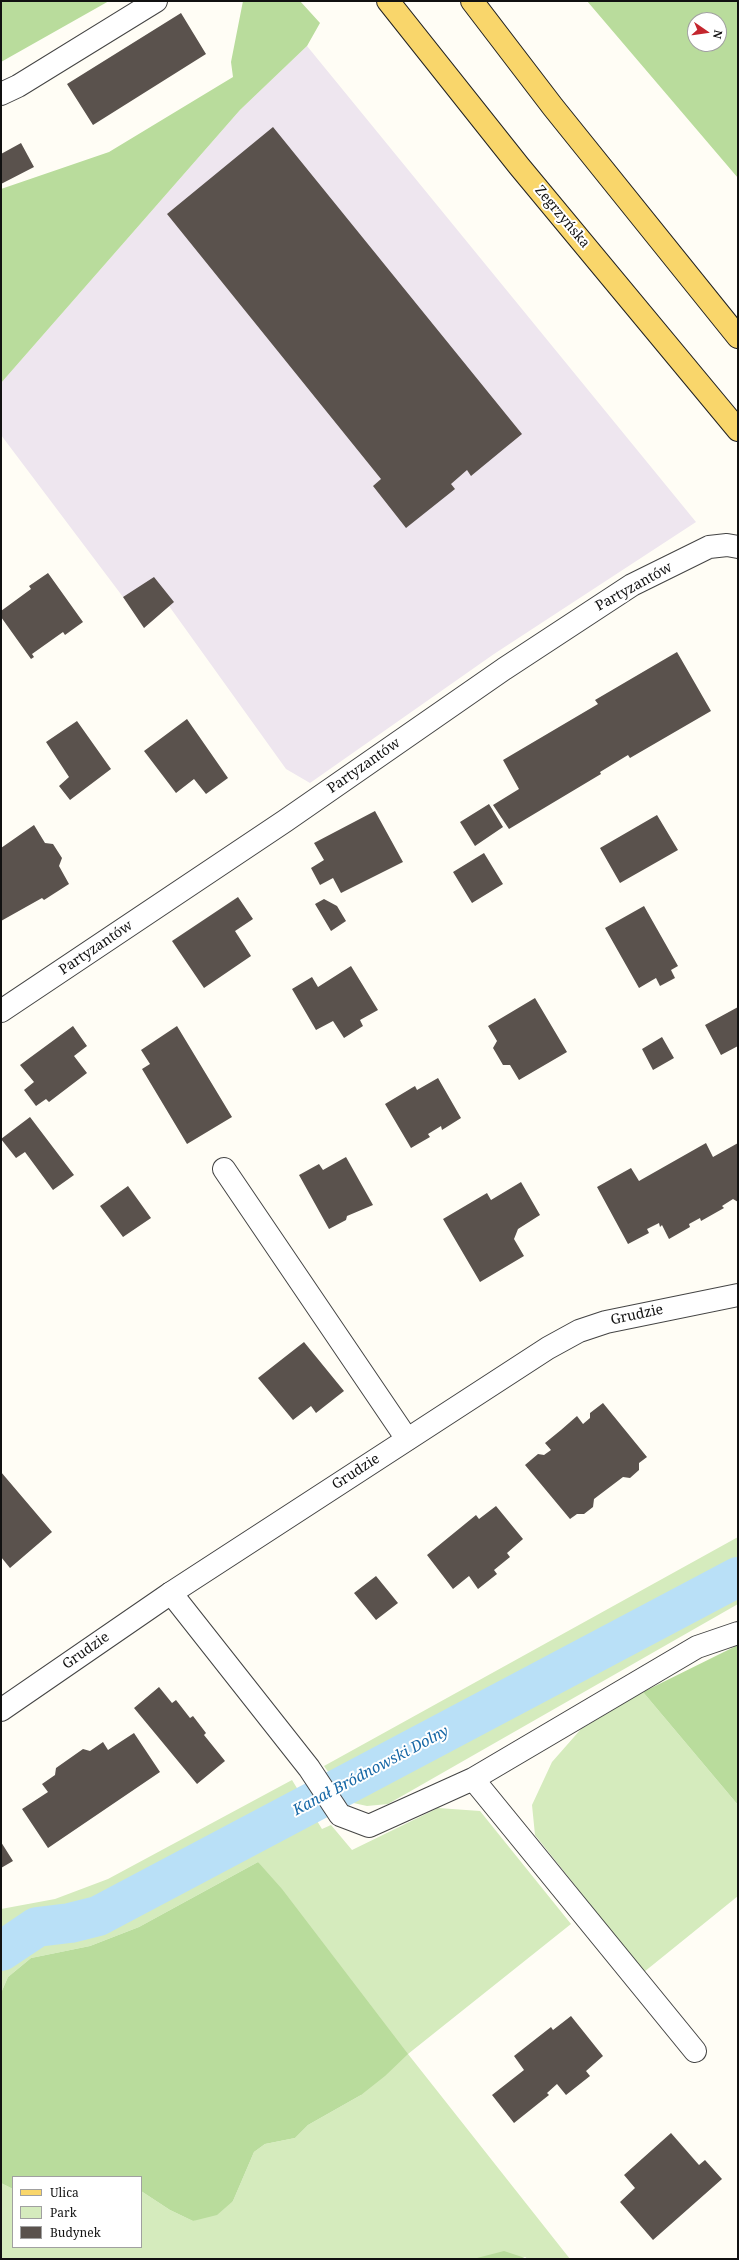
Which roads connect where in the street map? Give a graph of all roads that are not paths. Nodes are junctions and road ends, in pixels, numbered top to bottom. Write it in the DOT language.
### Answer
graph roads {
  1 [pos="156,1"];
  2 [pos="388,1"];
  3 [pos="472,1"];
  4 [pos="1,94"];
  5 [pos="738,337"];
  6 [pos="738,430"];
  7 [pos="738,548"];
  8 [pos="1,1011"];
  9 [pos="224,1169"];
  10 [pos="738,1295"];
  11 [pos="407,1439"];
  12 [pos="171,1593"];
  13 [pos="738,1633"];
  14 [pos="1,1710"];
  15 [pos="473,1779"];
  16 [pos="695,2051"];
  1 -- 4 [label="street"];
  2 -- 6 [label="main road, Zegrzyńska"];
  3 -- 5 [label="main road"];
  7 -- 8 [label="street, Partyzantów"];
  9 -- 11 [label="street"];
  10 -- 11 [label="street, Grudzie"];
  11 -- 12 [label="street, Grudzie"];
  12 -- 14 [label="street, Grudzie"];
  12 -- 15 [label="street"];
  13 -- 15 [label="street"];
  15 -- 16 [label="street"];
}
